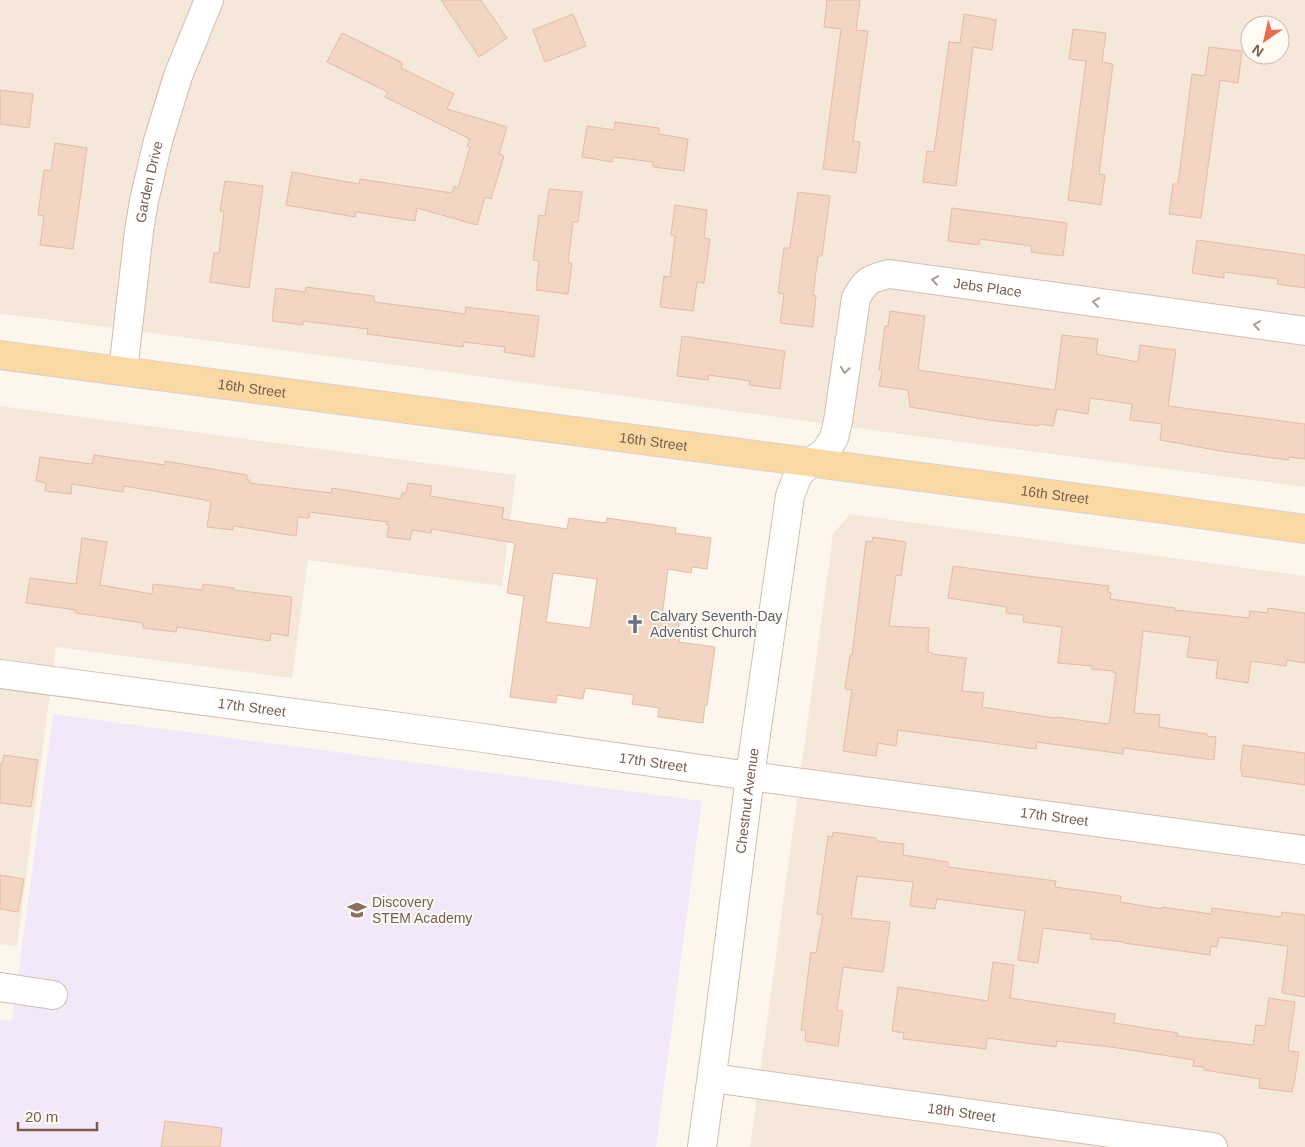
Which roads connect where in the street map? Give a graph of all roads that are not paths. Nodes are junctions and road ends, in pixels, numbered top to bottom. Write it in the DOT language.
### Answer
graph roads {
  1 [pos="209,0"];
  2 [pos="1305,331"];
  3 [pos="0,355"];
  4 [pos="123,371"];
  5 [pos="811,462"];
  6 [pos="1305,529"];
  7 [pos="0,674"];
  8 [pos="750,776"];
  9 [pos="1305,850"];
  10 [pos="0,987"];
  11 [pos="53,995"];
  12 [pos="712,1078"];
  13 [pos="702,1147"];
  14 [pos="1213,1147"];
  1 -- 4 [label="street, Garden Drive"];
  2 -- 5 [label="street, Jebs Place, one-way"];
  3 -- 4 [label="main road, 16th Street"];
  4 -- 5 [label="main road, 16th Street"];
  5 -- 6 [label="main road, 16th Street"];
  5 -- 8 [label="street, Chestnut Avenue"];
  7 -- 8 [label="street, 17th Street"];
  8 -- 9 [label="street, 17th Street"];
  8 -- 12 [label="street, Chestnut Avenue"];
  10 -- 11 [label="street"];
  12 -- 13 [label="street, Chestnut Avenue"];
  12 -- 14 [label="street, 18th Street"];
}
